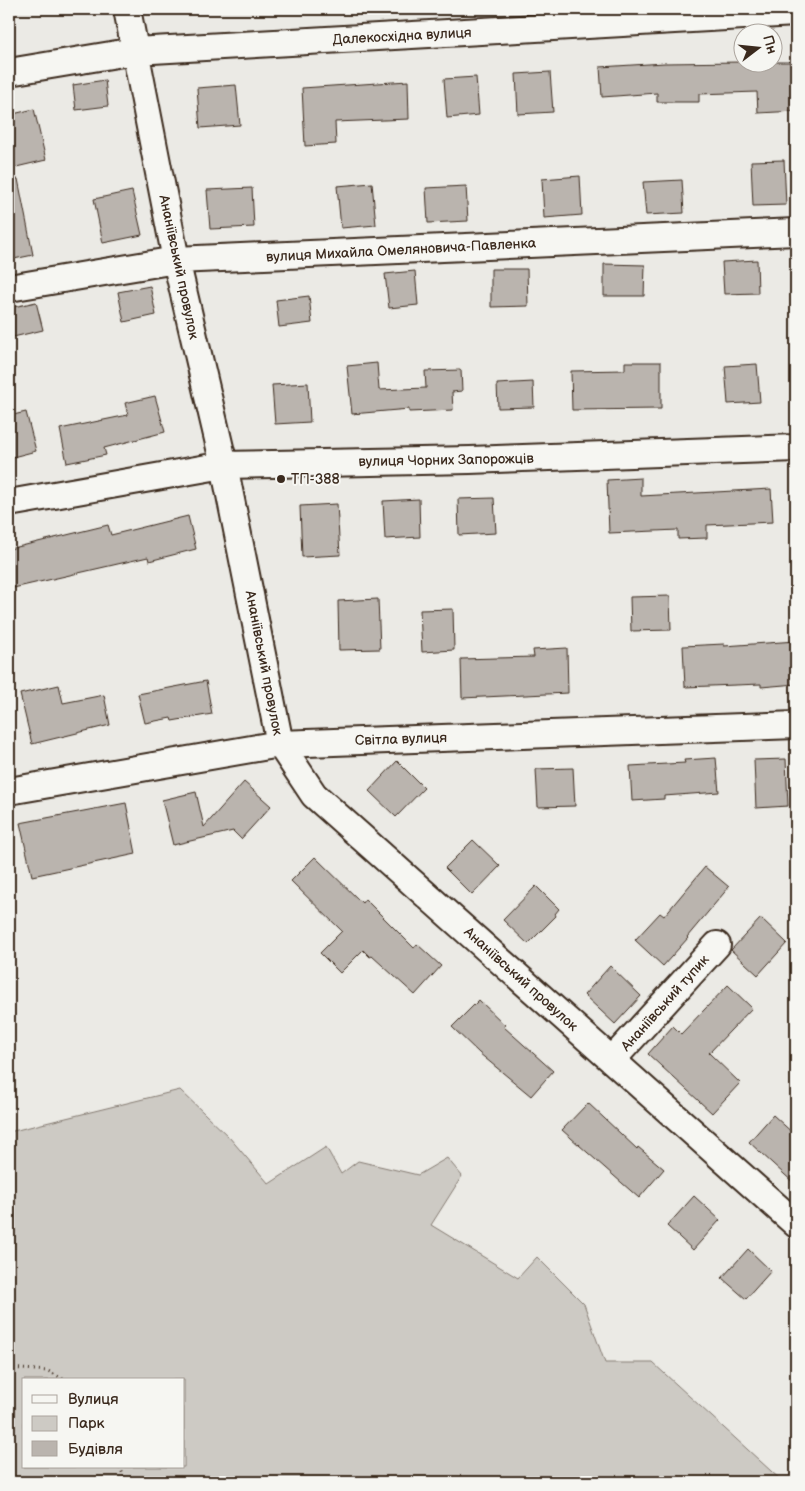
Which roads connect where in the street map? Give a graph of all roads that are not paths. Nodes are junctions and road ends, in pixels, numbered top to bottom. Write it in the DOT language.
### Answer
graph roads {
  1 [pos="127,9"];
  2 [pos="796,13"];
  3 [pos="135,52"];
  4 [pos="9,72"];
  5 [pos="796,232"];
  6 [pos="176,260"];
  7 [pos="9,288"];
  8 [pos="796,448"];
  9 [pos="224,465"];
  10 [pos="9,503"];
  11 [pos="796,725"];
  12 [pos="280,744"];
  13 [pos="9,791"];
  14 [pos="718,945"];
  15 [pos="612,1060"];
  16 [pos="796,1224"];
  1 -- 3 [label="street, Ананіївський провулок"];
  2 -- 3 [label="street, Далекосхідна вулиця"];
  3 -- 4 [label="street, Далекосхідна вулиця"];
  3 -- 6 [label="street, Ананіївський провулок"];
  5 -- 6 [label="street, вулиця Михайла Омеляновича-Павленка"];
  6 -- 7 [label="street, вулиця Михайла Омеляновича-Павленка"];
  6 -- 9 [label="street, Ананіївський провулок"];
  8 -- 9 [label="street, вулиця Чорних Запорожців"];
  9 -- 10 [label="street, вулиця Чорних Запорожців"];
  9 -- 12 [label="street, Ананіївський провулок"];
  11 -- 12 [label="street, Світла вулиця"];
  12 -- 13 [label="street, Світла вулиця"];
  12 -- 15 [label="street, Ананіївський провулок"];
  14 -- 15 [label="street, Ананіївський тупик"];
  15 -- 16 [label="street, Ананіївський провулок"];
}
